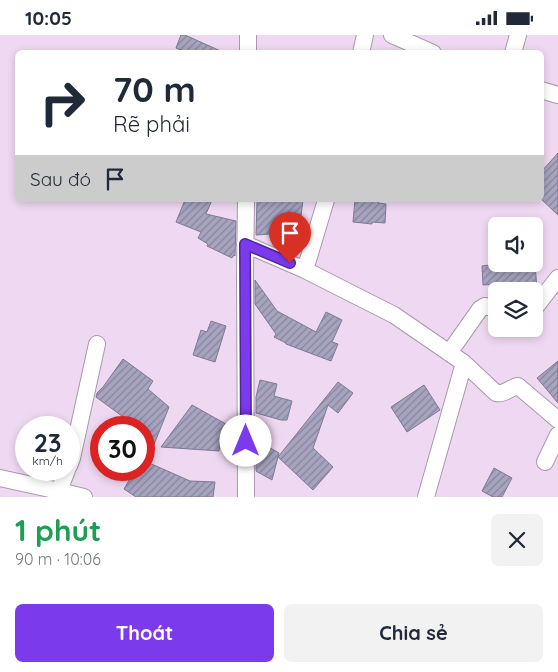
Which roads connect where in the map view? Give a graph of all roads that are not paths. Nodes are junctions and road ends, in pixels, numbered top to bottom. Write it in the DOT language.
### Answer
graph roads {
  1 [pos="248,35"];
  2 [pos="365,35"];
  3 [pos="392,35"];
  4 [pos="518,35"];
  5 [pos="248,50"];
  6 [pos="362,50"];
  7 [pos="426,50"];
  8 [pos="514,50"];
  9 [pos="544,91"];
  10 [pos="558,95"];
  11 [pos="246,202"];
  12 [pos="325,202"];
  13 [pos="245,244"];
  14 [pos="305,270"];
  15 [pos="558,278"];
  16 [pos="543,297"];
  17 [pos="488,307"];
  18 [pos="97,344"];
  19 [pos="449,353"];
  20 [pos="464,363"];
  21 [pos="558,420"];
  22 [pos="80,422"];
  23 [pos="558,435"];
  24 [pos="545,462"];
  25 [pos="0,478"];
  26 [pos="63,481"];
  27 [pos="60,491"];
  28 [pos="84,497"];
  29 [pos="246,497"];
  30 [pos="426,497"];
  1 -- 5 [label="street"];
  2 -- 6 [label="street"];
  3 -- 7 [label="street"];
  4 -- 8 [label="street"];
  9 -- 10 [label="street"];
  11 -- 13 [label="street"];
  12 -- 14 [label="street"];
  13 -- 14 [label="street"];
  13 -- 29 [label="street"];
  14 -- 19 [label="street"];
  15 -- 16 [label="street"];
  17 -- 19 [label="street"];
  18 -- 22 [label="street"];
  19 -- 20 [label="street"];
  20 -- 21 [label="street"];
  20 -- 30 [label="street"];
  23 -- 24 [label="street"];
  25 -- 27 [label="street"];
  26 -- 27 [label="street"];
  27 -- 28 [label="street"];
}
